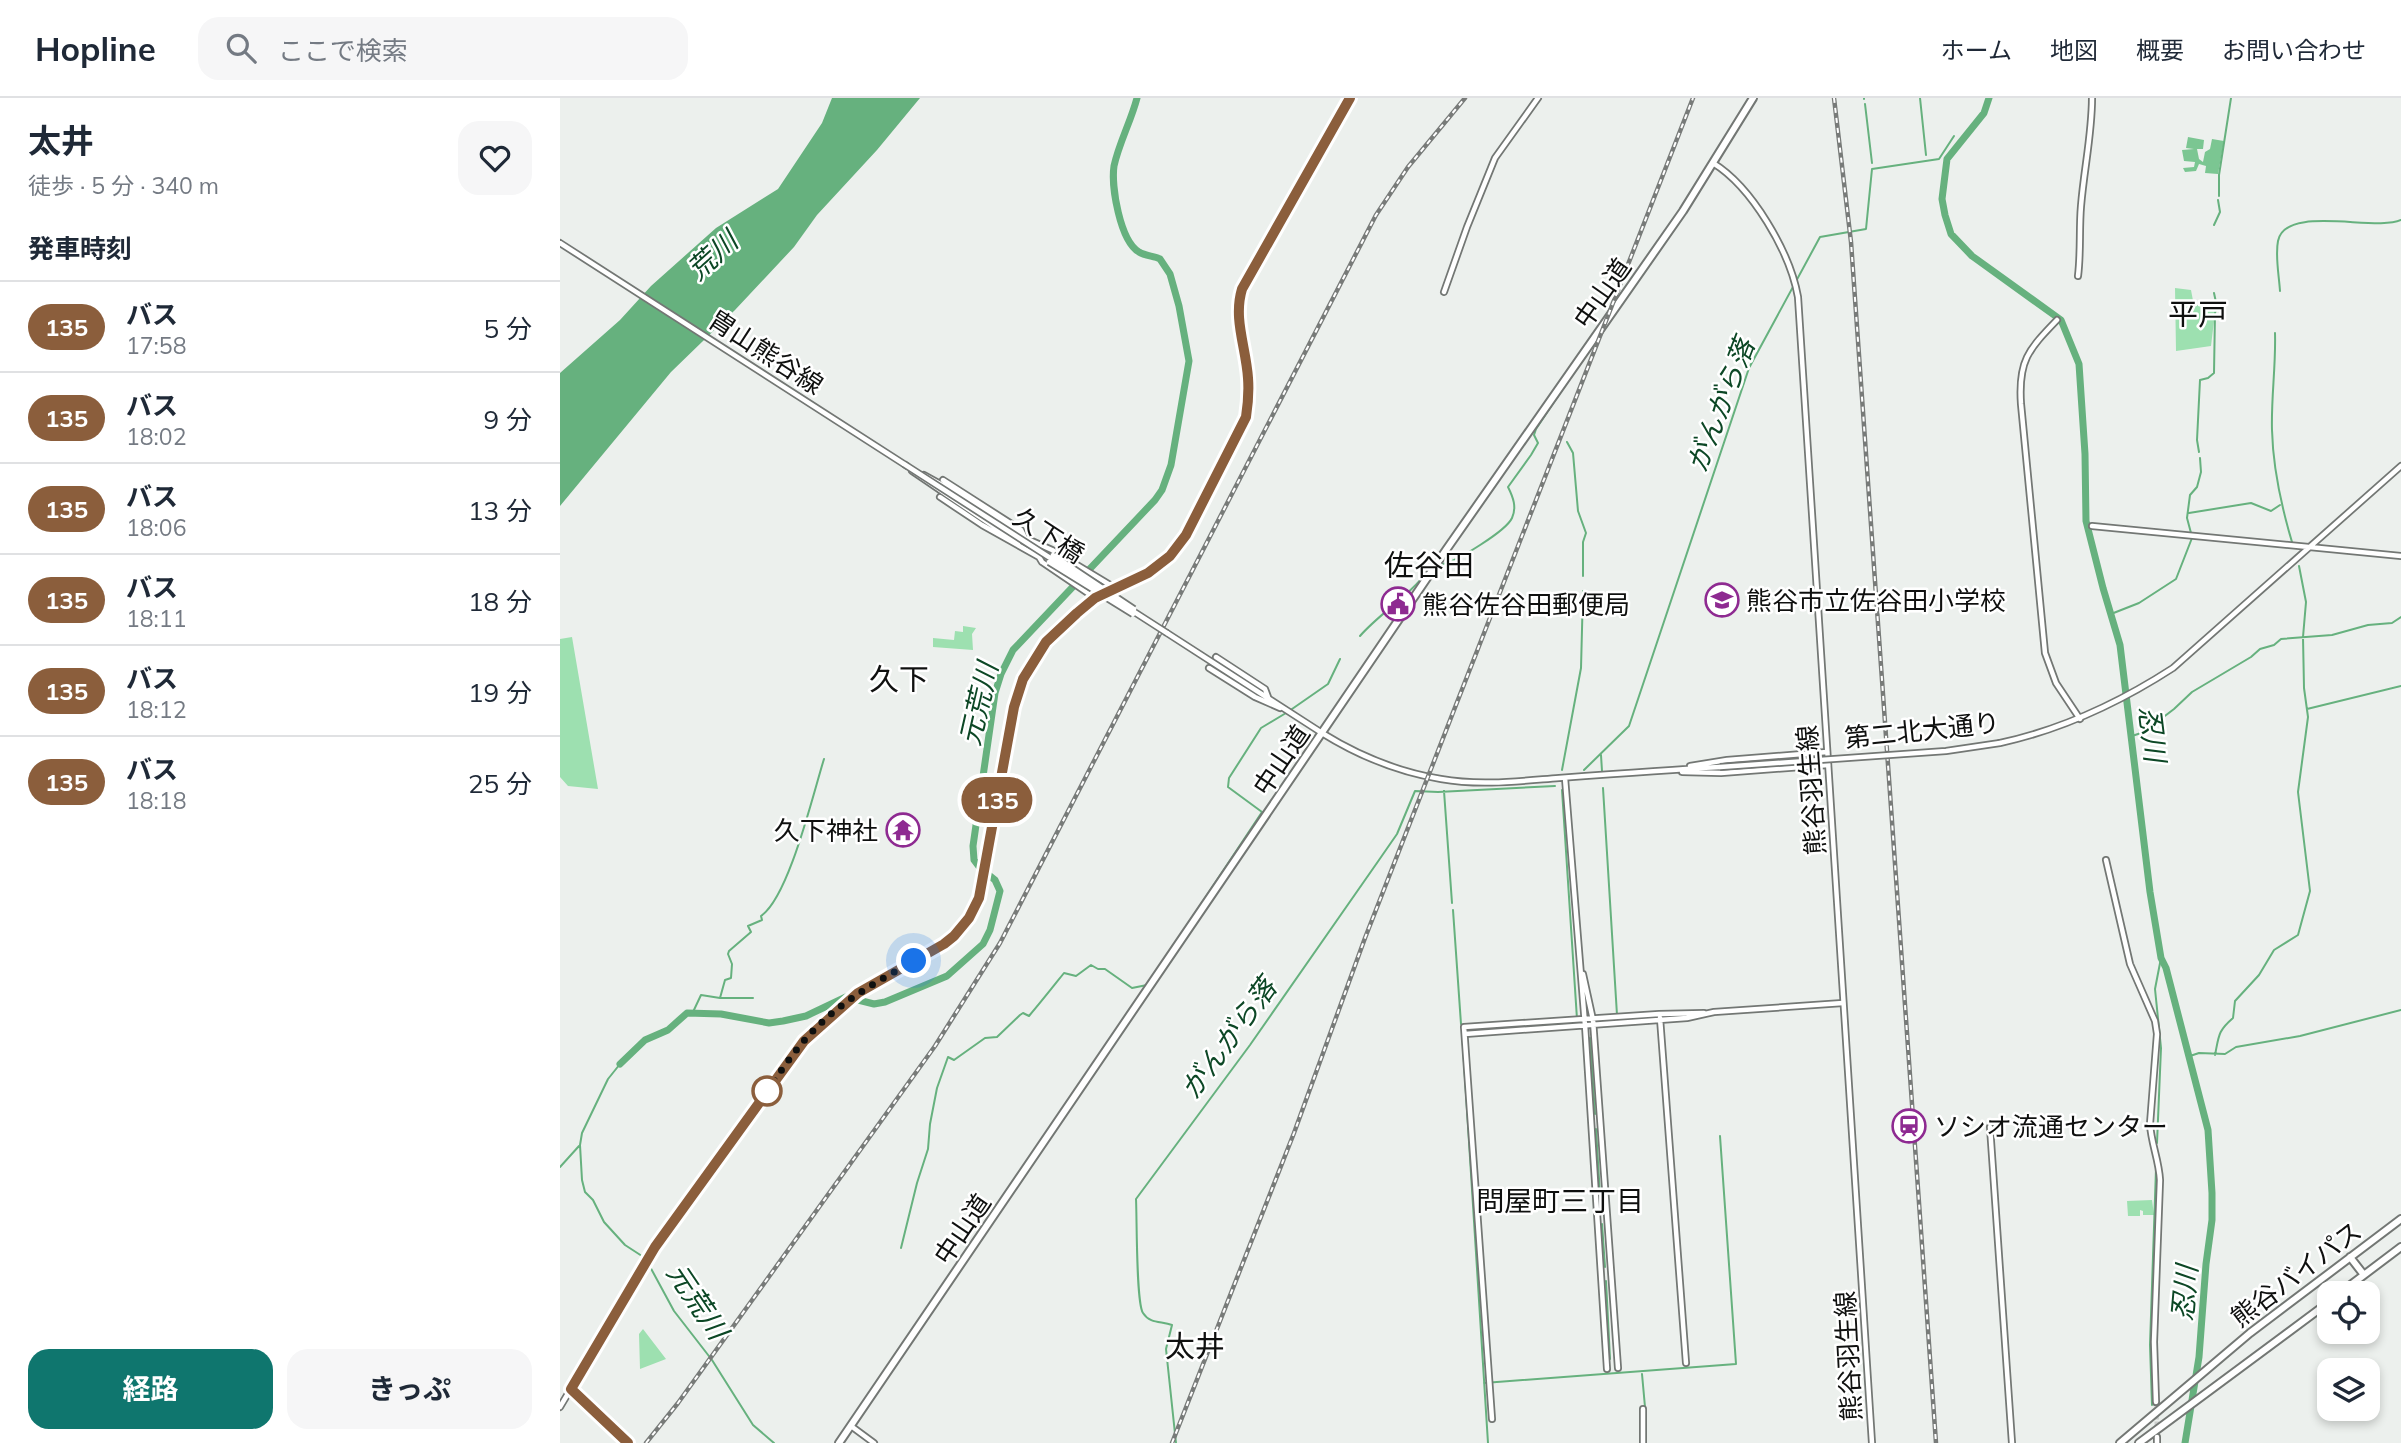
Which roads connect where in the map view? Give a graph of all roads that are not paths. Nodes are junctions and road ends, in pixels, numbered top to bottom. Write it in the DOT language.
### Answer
graph roads {
  1 [pos="1350,98"];
  2 [pos="1538,98"];
  3 [pos="1753,98"];
  4 [pos="2092,98"];
  5 [pos="1713,163"];
  6 [pos="560,243"];
  7 [pos="2078,276"];
  8 [pos="1444,292"];
  9 [pos="2057,320"];
  10 [pos="880,448"];
  11 [pos="904,464"];
  12 [pos="2401,466"];
  13 [pos="943,480"];
  14 [pos="940,497"];
  15 [pos="2092,526"];
  16 [pos="1025,538"];
  17 [pos="1041,546"];
  18 [pos="2311,547"];
  19 [pos="1024,548"];
  20 [pos="2401,556"];
  21 [pos="1039,557"];
  22 [pos="1115,588"];
  23 [pos="1095,598"];
  24 [pos="1167,633"];
  25 [pos="1216,657"];
  26 [pos="1209,668"];
  27 [pos="1269,698"];
  28 [pos="1291,713"];
  29 [pos="2080,719"];
  30 [pos="1322,733"];
  31 [pos="1828,752"];
  32 [pos="1828,765"];
  33 [pos="1665,770"];
  34 [pos="1639,772"];
  35 [pos="1565,778"];
  36 [pos="2106,860"];
  37 [pos="1579,959"];
  38 [pos="1843,1003"];
  39 [pos="1660,1016"];
  40 [pos="1585,1022"];
  41 [pos="1593,1022"];
  42 [pos="1990,1127"];
  43 [pos="2401,1219"];
  44 [pos="2401,1247"];
  45 [pos="2350,1257"];
  46 [pos="2364,1275"];
  47 [pos="2356,1281"];
  48 [pos="2317,1311"];
  49 [pos="1686,1363"];
  50 [pos="1618,1368"];
  51 [pos="1607,1369"];
  52 [pos="571,1389"];
  53 [pos="2157,1402"];
  54 [pos="560,1407"];
  55 [pos="1643,1409"];
  56 [pos="1492,1419"];
  57 [pos="850,1426"];
  58 [pos="628,1443"];
  59 [pos="839,1443"];
  60 [pos="874,1443"];
  61 [pos="1643,1443"];
  62 [pos="1872,1443"];
  63 [pos="2012,1443"];
  64 [pos="2120,1443"];
  65 [pos="2139,1443"];
  1 -- 22 [label="street"];
  2 -- 8 [label="street"];
  3 -- 5 [label="highway, 中山道"];
  4 -- 7 [label="street"];
  5 -- 30 [label="highway, 中山道"];
  5 -- 31 [label="street, 熊谷羽生線"];
  6 -- 10 [label="street, 胄山熊谷線"];
  9 -- 29 [label="street"];
  10 -- 11 [label="street, 久下橋"];
  11 -- 16 [label="street, bridge"];
  11 -- 19 [label="street, bridge"];
  11 -- 24 [label="street, 久下橋, bridge"];
  12 -- 18 [label="street, 第二北大通り"];
  13 -- 16 [label="street"];
  14 -- 19 [label="street"];
  15 -- 18 [label="street"];
  16 -- 17 [label="street"];
  17 -- 22 [label="street"];
  17 -- 24 [label="street, bridge"];
  18 -- 20 [label="street"];
  18 -- 29 [label="street, 第二北大通り"];
  19 -- 21 [label="street"];
  21 -- 23 [label="street"];
  21 -- 24 [label="street, bridge"];
  22 -- 23 [label="street"];
  23 -- 52 [label="street"];
  24 -- 27 [label="street, 久下橋"];
  25 -- 27 [label="street"];
  26 -- 28 [label="street"];
  27 -- 28 [label="street"];
  28 -- 30 [label="street, 第二北大通り"];
  29 -- 33 [label="street, 第二北大通り, bridge"];
  30 -- 35 [label="street, 第二北大通り"];
  30 -- 57 [label="highway, 中山道"];
  31 -- 32 [label="street, 熊谷羽生線"];
  31 -- 33 [label="street"];
  32 -- 34 [label="street"];
  32 -- 38 [label="street, 熊谷羽生線"];
  33 -- 34 [label="street, 第二北大通り"];
  34 -- 35 [label="street, 第二北大通り"];
  35 -- 37 [label="street"];
  36 -- 53 [label="street"];
  37 -- 40 [label="street"];
  37 -- 41 [label="street"];
  38 -- 39 [label="street"];
  38 -- 62 [label="street, 熊谷羽生線"];
  39 -- 41 [label="street"];
  39 -- 49 [label="street"];
  40 -- 41 [label="street"];
  40 -- 51 [label="street"];
  40 -- 56 [label="street"];
  41 -- 50 [label="street"];
  42 -- 63 [label="street"];
  43 -- 45 [label="highway, 熊谷バイパス"];
  44 -- 46 [label="highway, 熊谷バイパス"];
  45 -- 46 [label="highway"];
  45 -- 64 [label="highway, 熊谷バイパス"];
  46 -- 47 [label="highway, 熊谷バイパス"];
  48 -- 65 [label="highway, 熊谷バイパス"];
  52 -- 54 [label="street"];
  52 -- 58 [label="street"];
  55 -- 61 [label="street"];
  57 -- 59 [label="highway, 中山道"];
  57 -- 60 [label="street"];
}
